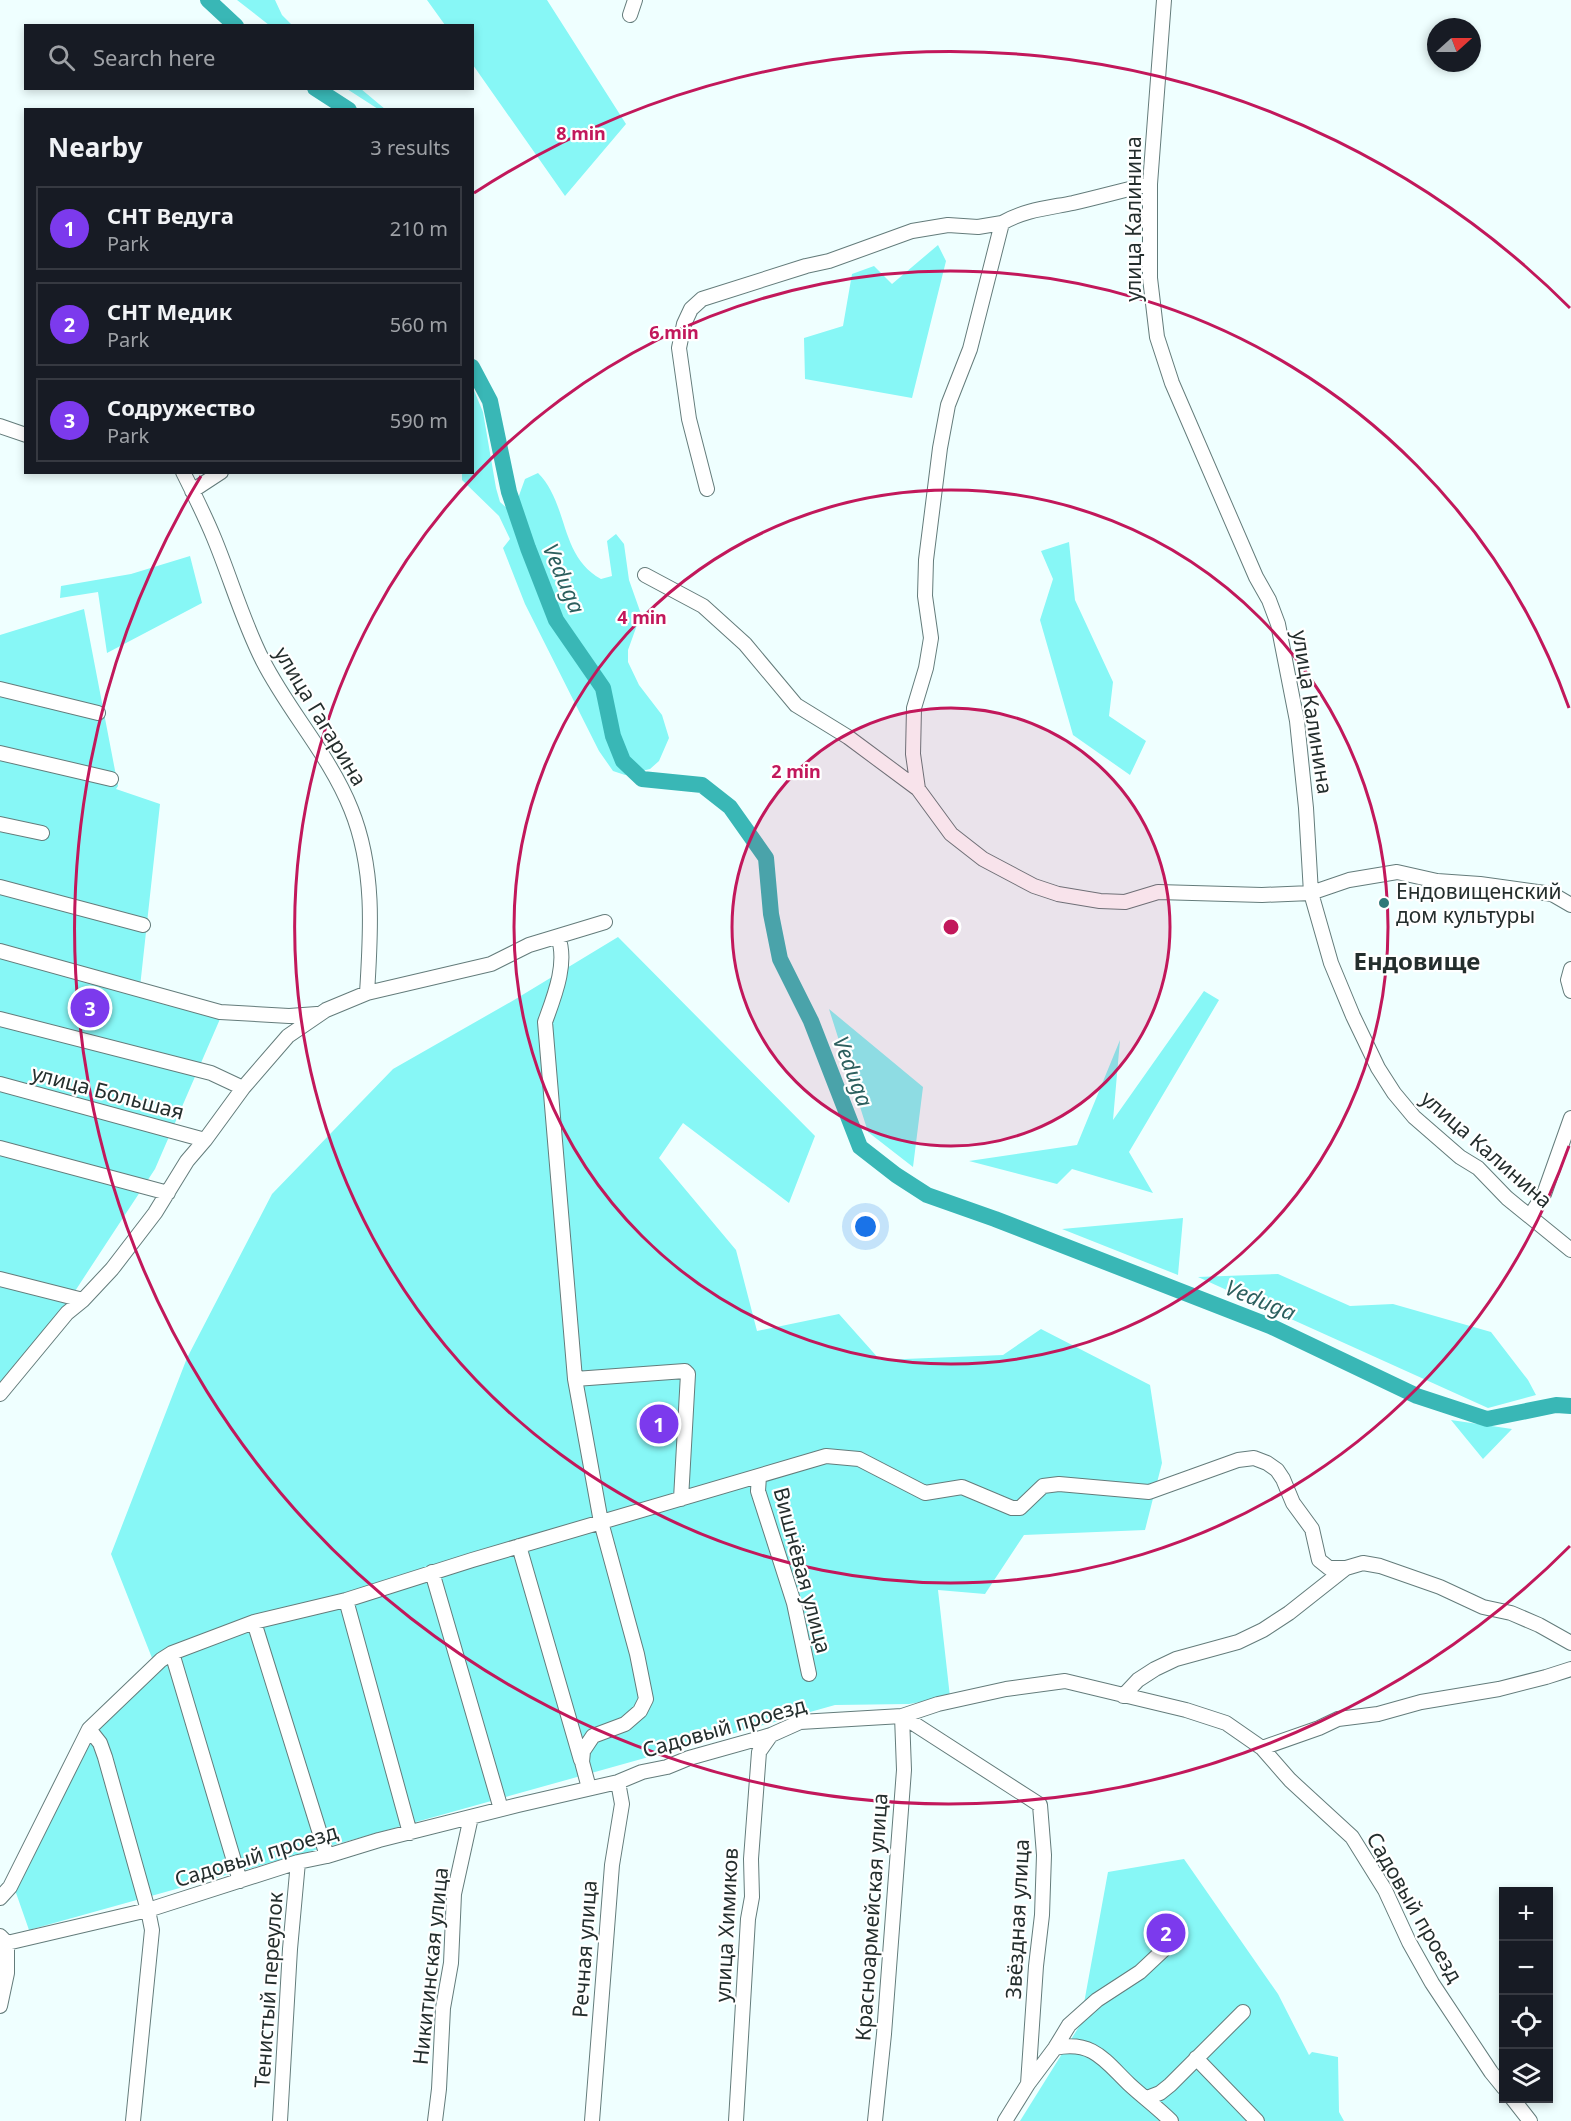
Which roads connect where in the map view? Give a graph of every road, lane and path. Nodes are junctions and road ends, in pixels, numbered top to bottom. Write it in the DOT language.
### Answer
graph roads {
  1 [pos="635,0"];
  2 [pos="1164,0"];
  3 [pos="630,15"];
  4 [pos="1150,184"];
  5 [pos="1002,223"];
  6 [pos="0,426"];
  7 [pos="24,434"];
  8 [pos="184,474"];
  9 [pos="217,474"];
  10 [pos="706,489"];
  11 [pos="192,491"];
  12 [pos="645,575"];
  13 [pos="0,689"];
  14 [pos="98,713"];
  15 [pos="0,753"];
  16 [pos="111,779"];
  17 [pos="918,789"];
  18 [pos="0,824"];
  19 [pos="42,834"];
  20 [pos="0,887"];
  21 [pos="1311,893"];
  22 [pos="1571,904"];
  23 [pos="605,922"];
  24 [pos="143,925"];
  25 [pos="558,937"];
  26 [pos="0,951"];
  27 [pos="1571,969"];
  28 [pos="1571,991"];
  29 [pos="367,993"];
  30 [pos="319,1014"];
  31 [pos="0,1019"];
  32 [pos="0,1084"];
  33 [pos="243,1088"];
  34 [pos="1571,1118"];
  35 [pos="206,1140"];
  36 [pos="0,1148"];
  37 [pos="168,1193"];
  38 [pos="1530,1216"];
  39 [pos="1571,1250"];
  40 [pos="0,1279"];
  41 [pos="83,1300"];
  42 [pos="575,1379"];
  43 [pos="0,1394"];
  44 [pos="759,1476"];
  45 [pos="681,1499"];
  46 [pos="601,1522"];
  47 [pos="519,1546"];
  48 [pos="1346,1568"];
  49 [pos="432,1572"];
  50 [pos="345,1600"];
  51 [pos="254,1622"];
  52 [pos="1571,1643"];
  53 [pos="172,1653"];
  54 [pos="1571,1669"];
  55 [pos="809,1674"];
  56 [pos="1123,1696"];
  57 [pos="902,1716"];
  58 [pos="89,1729"];
  59 [pos="771,1735"];
  60 [pos="1262,1748"];
  61 [pos="582,1762"];
  62 [pos="618,1782"];
  63 [pos="588,1788"];
  64 [pos="501,1809"];
  65 [pos="471,1817"];
  66 [pos="410,1833"];
  67 [pos="327,1856"];
  68 [pos="298,1862"];
  69 [pos="240,1881"];
  70 [pos="0,1898"];
  71 [pos="148,1910"];
  72 [pos="3,1939"];
  73 [pos="1173,1941"];
  74 [pos="0,2006"];
  75 [pos="1243,2012"];
  76 [pos="1055,2048"];
  77 [pos="1196,2058"];
  78 [pos="1499,2083"];
  79 [pos="1028,2084"];
  80 [pos="1147,2098"];
  81 [pos="1516,2103"];
  82 [pos="133,2121"];
  83 [pos="280,2121"];
  84 [pos="435,2121"];
  85 [pos="592,2121"];
  86 [pos="736,2121"];
  87 [pos="875,2121"];
  88 [pos="1005,2121"];
  89 [pos="1171,2121"];
  90 [pos="1257,2121"];
  91 [pos="1530,2121"];
  1 -- 3 [label="street"];
  2 -- 4 [label="street, улица Калинина"];
  4 -- 5 [label="street"];
  4 -- 21 [label="street, улица Калинина"];
  5 -- 10 [label="street"];
  5 -- 17 [label="street"];
  6 -- 7 [label="street"];
  8 -- 11 [label="street, улица Гагарина"];
  9 -- 11 [label="street"];
  11 -- 29 [label="street, улица Гагарина"];
  12 -- 17 [label="street"];
  13 -- 14 [label="street"];
  15 -- 16 [label="street"];
  17 -- 21 [label="street"];
  18 -- 19 [label="street"];
  20 -- 24 [label="street"];
  21 -- 22 [label="street"];
  21 -- 38 [label="street, улица Калинина"];
  23 -- 25 [label="street"];
  25 -- 29 [label="street"];
  25 -- 42 [label="street"];
  26 -- 30 [label="street"];
  27 -- 28 [label="street"];
  29 -- 30 [label="street"];
  30 -- 33 [label="street"];
  31 -- 33 [label="street"];
  32 -- 35 [label="street, улица Большая"];
  33 -- 35 [label="street"];
  34 -- 38 [label="street"];
  35 -- 37 [label="street"];
  36 -- 37 [label="street"];
  37 -- 41 [label="street"];
  38 -- 39 [label="street, улица Калинина"];
  40 -- 41 [label="street"];
  41 -- 43 [label="street"];
  42 -- 45 [label="street"];
  42 -- 46 [label="street"];
  44 -- 45 [label="street"];
  44 -- 48 [label="street"];
  44 -- 55 [label="street, Вишнёвая улица"];
  45 -- 46 [label="street"];
  46 -- 47 [label="street"];
  46 -- 61 [label="street"];
  47 -- 49 [label="street"];
  47 -- 61 [label="street"];
  48 -- 52 [label="street"];
  48 -- 56 [label="street"];
  49 -- 50 [label="street"];
  49 -- 64 [label="street"];
  50 -- 51 [label="street"];
  50 -- 66 [label="street"];
  51 -- 53 [label="street"];
  51 -- 67 [label="street"];
  53 -- 58 [label="street"];
  53 -- 69 [label="street"];
  54 -- 60 [label="street"];
  56 -- 57 [label="street, Садовый проезд"];
  56 -- 60 [label="street, Садовый проезд"];
  57 -- 59 [label="street, Садовый проезд"];
  57 -- 79 [label="street, Звёздная улица"];
  57 -- 87 [label="street, Красноармейская улица"];
  58 -- 70 [label="street"];
  58 -- 71 [label="street"];
  59 -- 62 [label="street, Садовый проезд"];
  59 -- 86 [label="street, улица Химиков"];
  60 -- 78 [label="street, Садовый проезд"];
  61 -- 63 [label="street"];
  62 -- 63 [label="street, Садовый проезд"];
  62 -- 85 [label="street, Речная улица"];
  63 -- 64 [label="street, Садовый проезд"];
  64 -- 65 [label="street, Садовый проезд"];
  65 -- 66 [label="street, Садовый проезд"];
  65 -- 84 [label="street, Никитинская улица"];
  66 -- 67 [label="street, Садовый проезд"];
  67 -- 68 [label="street, Садовый проезд"];
  68 -- 69 [label="street, Садовый проезд"];
  68 -- 83 [label="street, Тенистый переулок"];
  69 -- 71 [label="street, Садовый проезд"];
  71 -- 72 [label="street, Садовый проезд"];
  71 -- 82 [label="street"];
  72 -- 74 [label="street"];
  73 -- 76 [label="street"];
  75 -- 77 [label="street"];
  76 -- 79 [label="street"];
  76 -- 80 [label="street"];
  77 -- 80 [label="street"];
  77 -- 90 [label="street"];
  79 -- 88 [label="street, Звёздная улица"];
  80 -- 89 [label="street"];
  81 -- 91 [label="street"];
}
